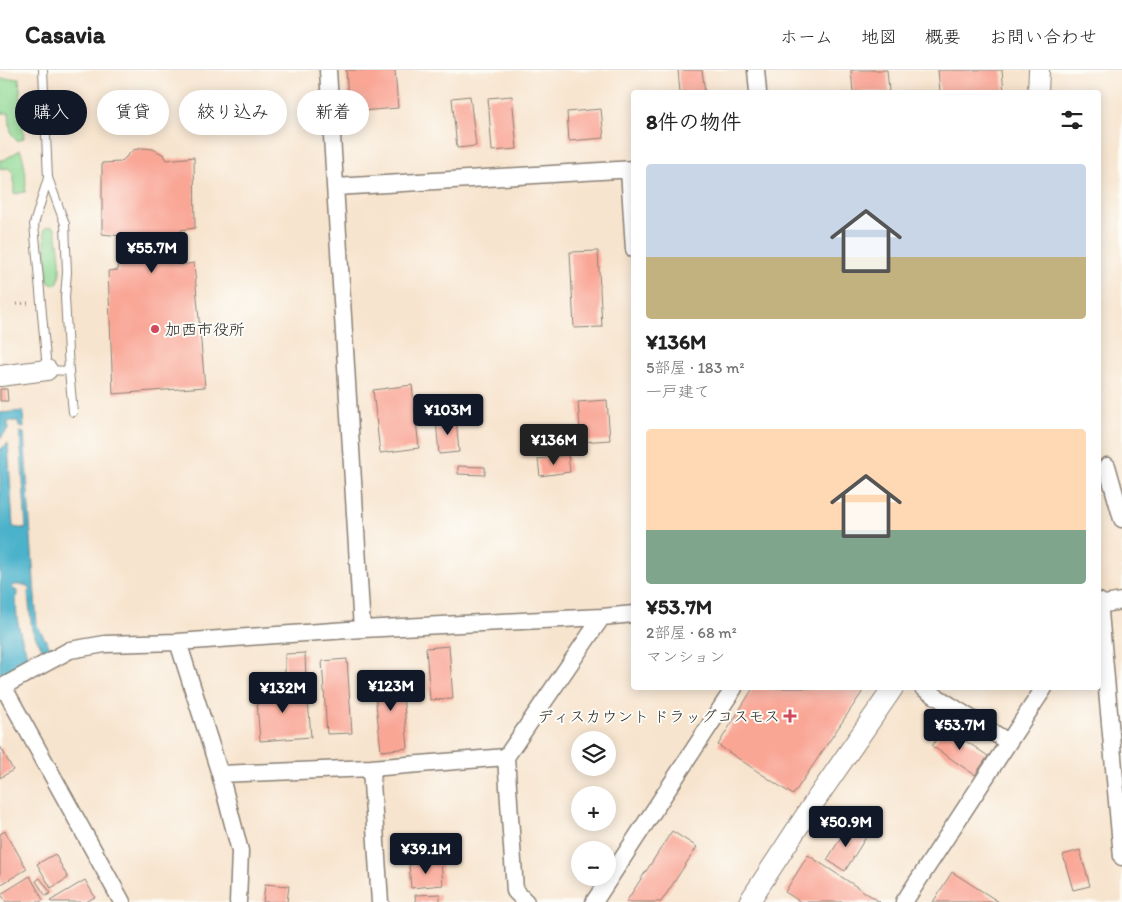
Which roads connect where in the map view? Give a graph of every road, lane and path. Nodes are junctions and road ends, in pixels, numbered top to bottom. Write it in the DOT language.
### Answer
graph roads {
  1 [pos="43,70"];
  2 [pos="328,70"];
  3 [pos="756,70"];
  4 [pos="1039,70"];
  5 [pos="758,90"];
  6 [pos="1038,90"];
  7 [pos="631,170"];
  8 [pos="48,178"];
  9 [pos="336,186"];
  10 [pos="47,370"];
  11 [pos="69,371"];
  12 [pos="0,376"];
  13 [pos="73,412"];
  14 [pos="1109,465"];
  15 [pos="1122,519"];
  16 [pos="1122,601"];
  17 [pos="1101,603"];
  18 [pos="631,614"];
  19 [pos="602,617"];
  20 [pos="362,629"];
  21 [pos="178,642"];
  22 [pos="1101,646"];
  23 [pos="1,687"];
  24 [pos="733,690"];
  25 [pos="892,690"];
  26 [pos="926,690"];
  27 [pos="1043,690"];
  28 [pos="1008,742"];
  29 [pos="506,757"];
  30 [pos="371,768"];
  31 [pos="220,774"];
  32 [pos="1122,857"];
  33 [pos="122,902"];
  34 [pos="238,902"];
  35 [pos="380,902"];
  36 [pos="526,902"];
  37 [pos="594,902"];
  38 [pos="749,902"];
  39 [pos="904,902"];
  1 -- 8 [label="lane"];
  2 -- 9 [label="street"];
  3 -- 5 [label="street"];
  4 -- 6 [label="street"];
  7 -- 9 [label="street"];
  8 -- 10 [label="lane"];
  8 -- 11 [label="lane"];
  9 -- 20 [label="street"];
  10 -- 11 [label="lane"];
  10 -- 12 [label="street"];
  11 -- 13 [label="lane"];
  14 -- 15 [label="street"];
  16 -- 17 [label="street"];
  18 -- 19 [label="street"];
  19 -- 20 [label="street"];
  19 -- 29 [label="street"];
  20 -- 21 [label="street"];
  21 -- 23 [label="street"];
  21 -- 31 [label="street"];
  22 -- 32 [label="street"];
  23 -- 33 [label="street"];
  24 -- 37 [label="street"];
  25 -- 38 [label="street"];
  26 -- 28 [label="street"];
  27 -- 28 [label="street"];
  28 -- 39 [label="street"];
  29 -- 30 [label="street"];
  29 -- 36 [label="street"];
  30 -- 31 [label="street"];
  30 -- 35 [label="street"];
  31 -- 34 [label="street"];
}
